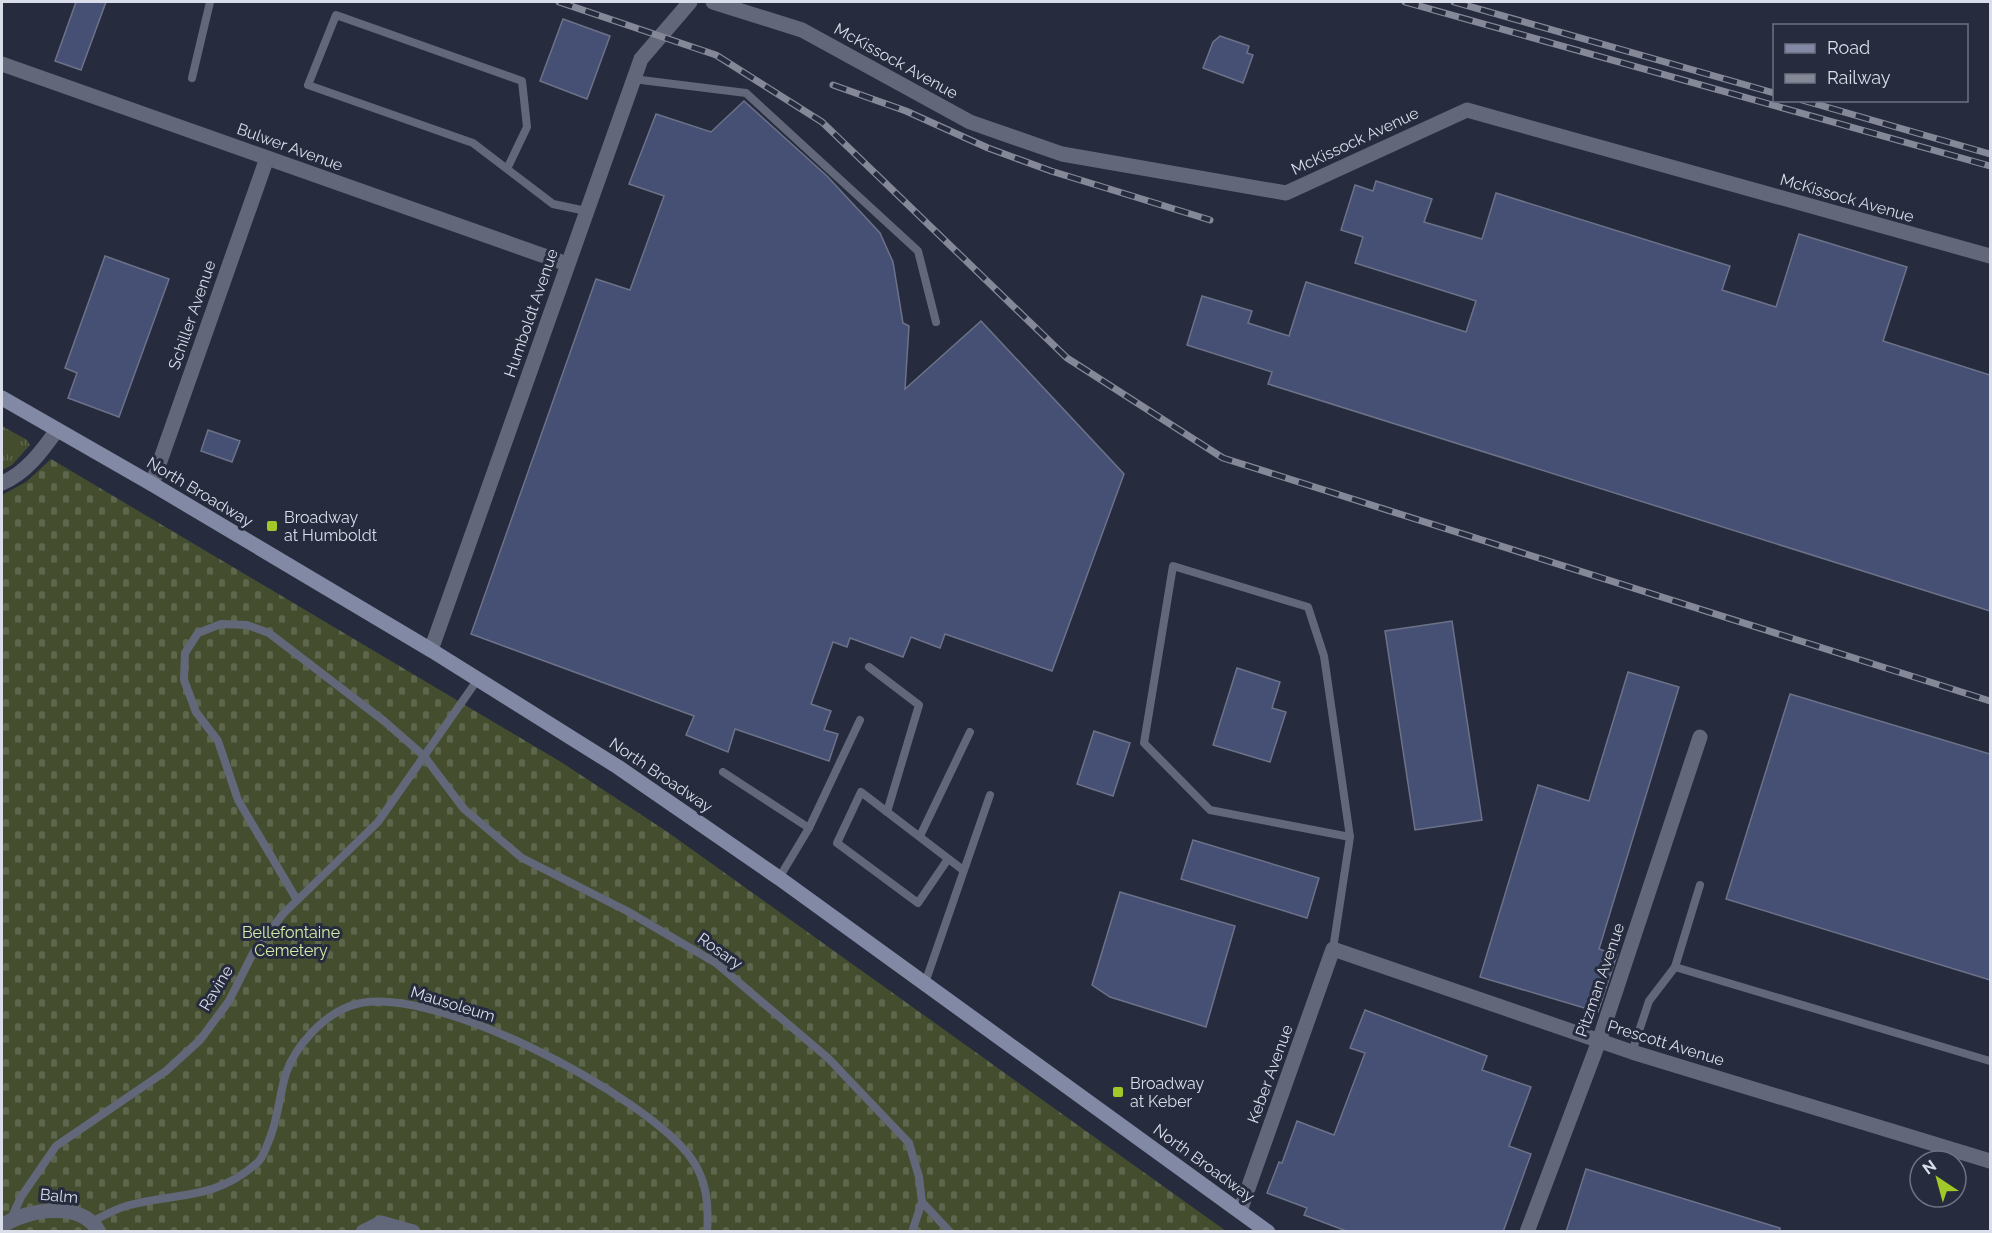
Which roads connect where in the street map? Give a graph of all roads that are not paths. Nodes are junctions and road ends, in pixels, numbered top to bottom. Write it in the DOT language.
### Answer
graph roads {
  1 [pos="210,2"];
  2 [pos="690,2"];
  3 [pos="713,2"];
  4 [pos="2,64"];
  5 [pos="192,78"];
  6 [pos="633,79"];
  7 [pos="267,158"];
  8 [pos="507,169"];
  9 [pos="586,211"];
  10 [pos="1990,256"];
  11 [pos="567,264"];
  12 [pos="936,322"];
  13 [pos="2,398"];
  14 [pos="57,430"];
  15 [pos="2,483"];
  16 [pos="152,484"];
  17 [pos="431,651"];
  18 [pos="869,667"];
  19 [pos="478,679"];
  20 [pos="860,720"];
  21 [pos="970,732"];
  22 [pos="1700,737"];
  23 [pos="424,756"];
  24 [pos="723,772"];
  25 [pos="990,795"];
  26 [pos="887,812"];
  27 [pos="809,828"];
  28 [pos="920,836"];
  29 [pos="1350,837"];
  30 [pos="948,859"];
  31 [pos="963,870"];
  32 [pos="779,878"];
  33 [pos="1700,885"];
  34 [pos="297,900"];
  35 [pos="1334,949"];
  36 [pos="1675,967"];
  37 [pos="925,983"];
  38 [pos="1599,1041"];
  39 [pos="1632,1052"];
  40 [pos="1990,1062"];
  41 [pos="1990,1161"];
  42 [pos="922,1202"];
  43 [pos="1240,1211"];
  44 [pos="5,1226"];
  45 [pos="96,1226"];
  46 [pos="363,1232"];
  47 [pos="413,1232"];
  48 [pos="706,1232"];
  49 [pos="912,1232"];
  50 [pos="950,1232"];
  51 [pos="1268,1232"];
  52 [pos="1527,1232"];
  1 -- 5 [label="lane"];
  2 -- 6 [label="street, Humboldt Avenue"];
  3 -- 10 [label="street, McKissock Avenue"];
  4 -- 7 [label="street, Bulwer Avenue"];
  6 -- 9 [label="street, Humboldt Avenue"];
  6 -- 12 [label="lane"];
  7 -- 11 [label="street, Bulwer Avenue"];
  7 -- 16 [label="street, Schiller Avenue"];
  8 -- 8 [label="lane"];
  8 -- 9 [label="lane"];
  9 -- 11 [label="street, Humboldt Avenue"];
  11 -- 17 [label="street, Humboldt Avenue"];
  13 -- 14 [label="main road, North Broadway"];
  14 -- 15 [label="street"];
  14 -- 16 [label="main road, North Broadway"];
  16 -- 17 [label="main road, North Broadway"];
  17 -- 19 [label="main road, North Broadway"];
  18 -- 26 [label="lane"];
  19 -- 23 [label="lane, Ravine"];
  19 -- 32 [label="main road, North Broadway"];
  20 -- 27 [label="lane"];
  21 -- 28 [label="lane"];
  22 -- 38 [label="street, Pitzman Avenue"];
  23 -- 34 [label="lane, Ravine"];
  23 -- 34 [label="lane, Rosary"];
  23 -- 42 [label="lane, Rosary"];
  24 -- 27 [label="lane"];
  25 -- 31 [label="lane"];
  26 -- 28 [label="lane"];
  26 -- 30 [label="lane"];
  27 -- 32 [label="lane"];
  28 -- 30 [label="lane"];
  29 -- 29 [label="lane"];
  29 -- 35 [label="lane"];
  30 -- 31 [label="lane"];
  31 -- 37 [label="lane"];
  32 -- 37 [label="main road, North Broadway"];
  33 -- 36 [label="lane"];
  34 -- 44 [label="lane, Ravine"];
  35 -- 38 [label="street, Prescott Avenue"];
  35 -- 43 [label="street, Keber Avenue"];
  36 -- 39 [label="lane"];
  36 -- 40 [label="lane"];
  37 -- 43 [label="main road, North Broadway"];
  38 -- 39 [label="street, Prescott Avenue"];
  38 -- 52 [label="street, Pitzman Avenue"];
  39 -- 41 [label="street, Prescott Avenue"];
  42 -- 49 [label="lane, Rosary"];
  42 -- 50 [label="lane"];
  43 -- 51 [label="main road, North Broadway"];
  44 -- 45 [label="street, Balm"];
  45 -- 48 [label="lane, Mausoleum"];
  46 -- 47 [label="street"];
}
